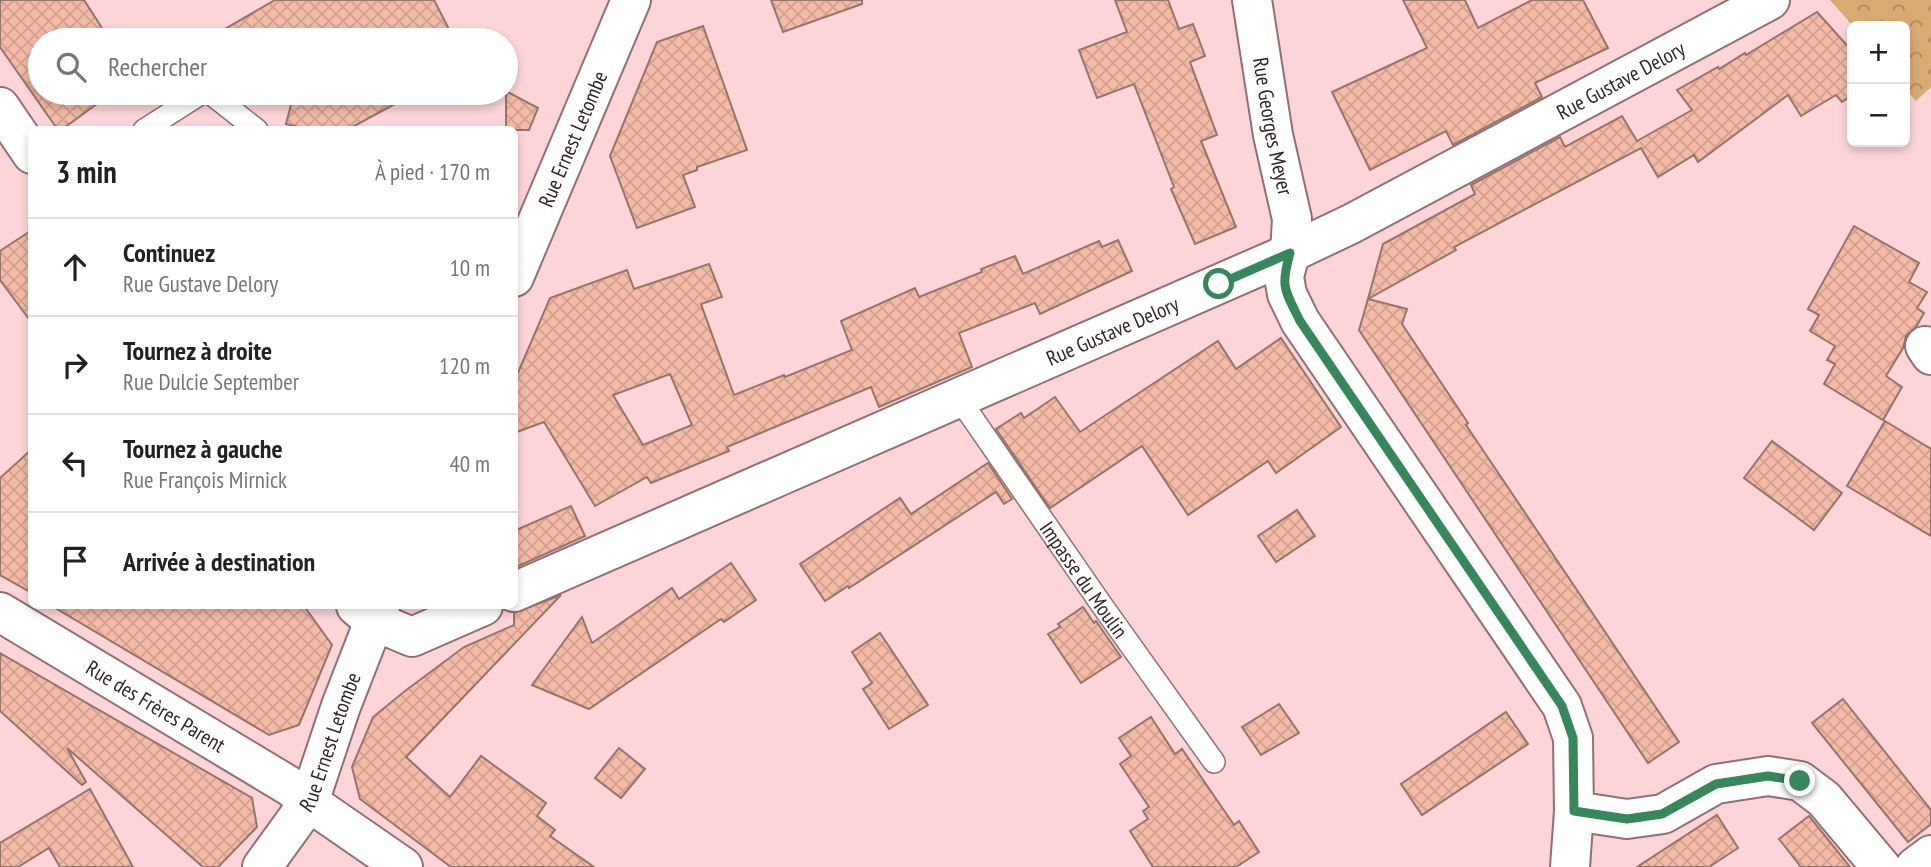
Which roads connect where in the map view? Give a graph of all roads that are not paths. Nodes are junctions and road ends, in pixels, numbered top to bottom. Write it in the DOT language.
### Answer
graph roads {
  1 [pos="631,0"];
  2 [pos="1252,0"];
  3 [pos="1770,0"];
  4 [pos="185,105"];
  5 [pos="225,105"];
  6 [pos="0,107"];
  7 [pos="150,126"];
  8 [pos="252,126"];
  9 [pos="28,148"];
  10 [pos="1290,253"];
  11 [pos="518,267"];
  12 [pos="958,397"];
  13 [pos="518,590"];
  14 [pos="476,609"];
  15 [pos="0,611"];
  16 [pos="370,611"];
  17 [pos="1214,762"];
  18 [pos="309,802"];
  19 [pos="1574,811"];
  20 [pos="1931,855"];
  21 [pos="262,867"];
  22 [pos="403,867"];
  23 [pos="1570,867"];
  24 [pos="1881,867"];
  25 [pos="1916,867"];
  1 -- 11 [label="street, Rue Ernest Letombe"];
  2 -- 10 [label="street, Rue Georges Meyer"];
  3 -- 10 [label="street, Rue Gustave Delory"];
  4 -- 7 [label="lane"];
  5 -- 8 [label="lane"];
  6 -- 9 [label="street"];
  10 -- 12 [label="street, Rue Gustave Delory"];
  10 -- 19 [label="street, Rue Georges Meyer"];
  12 -- 13 [label="street, Rue Gustave Delory"];
  12 -- 17 [label="lane, Impasse du Moulin"];
  14 -- 16 [label="street"];
  15 -- 18 [label="street, Rue des Frères Parent"];
  16 -- 18 [label="street, Rue Ernest Letombe"];
  18 -- 21 [label="street, Rue Ernest Letombe"];
  18 -- 22 [label="street, Rue des Frères Parent"];
  19 -- 23 [label="street, Rue Georges Meyer"];
  19 -- 24 [label="street"];
  20 -- 25 [label="street"];
}
